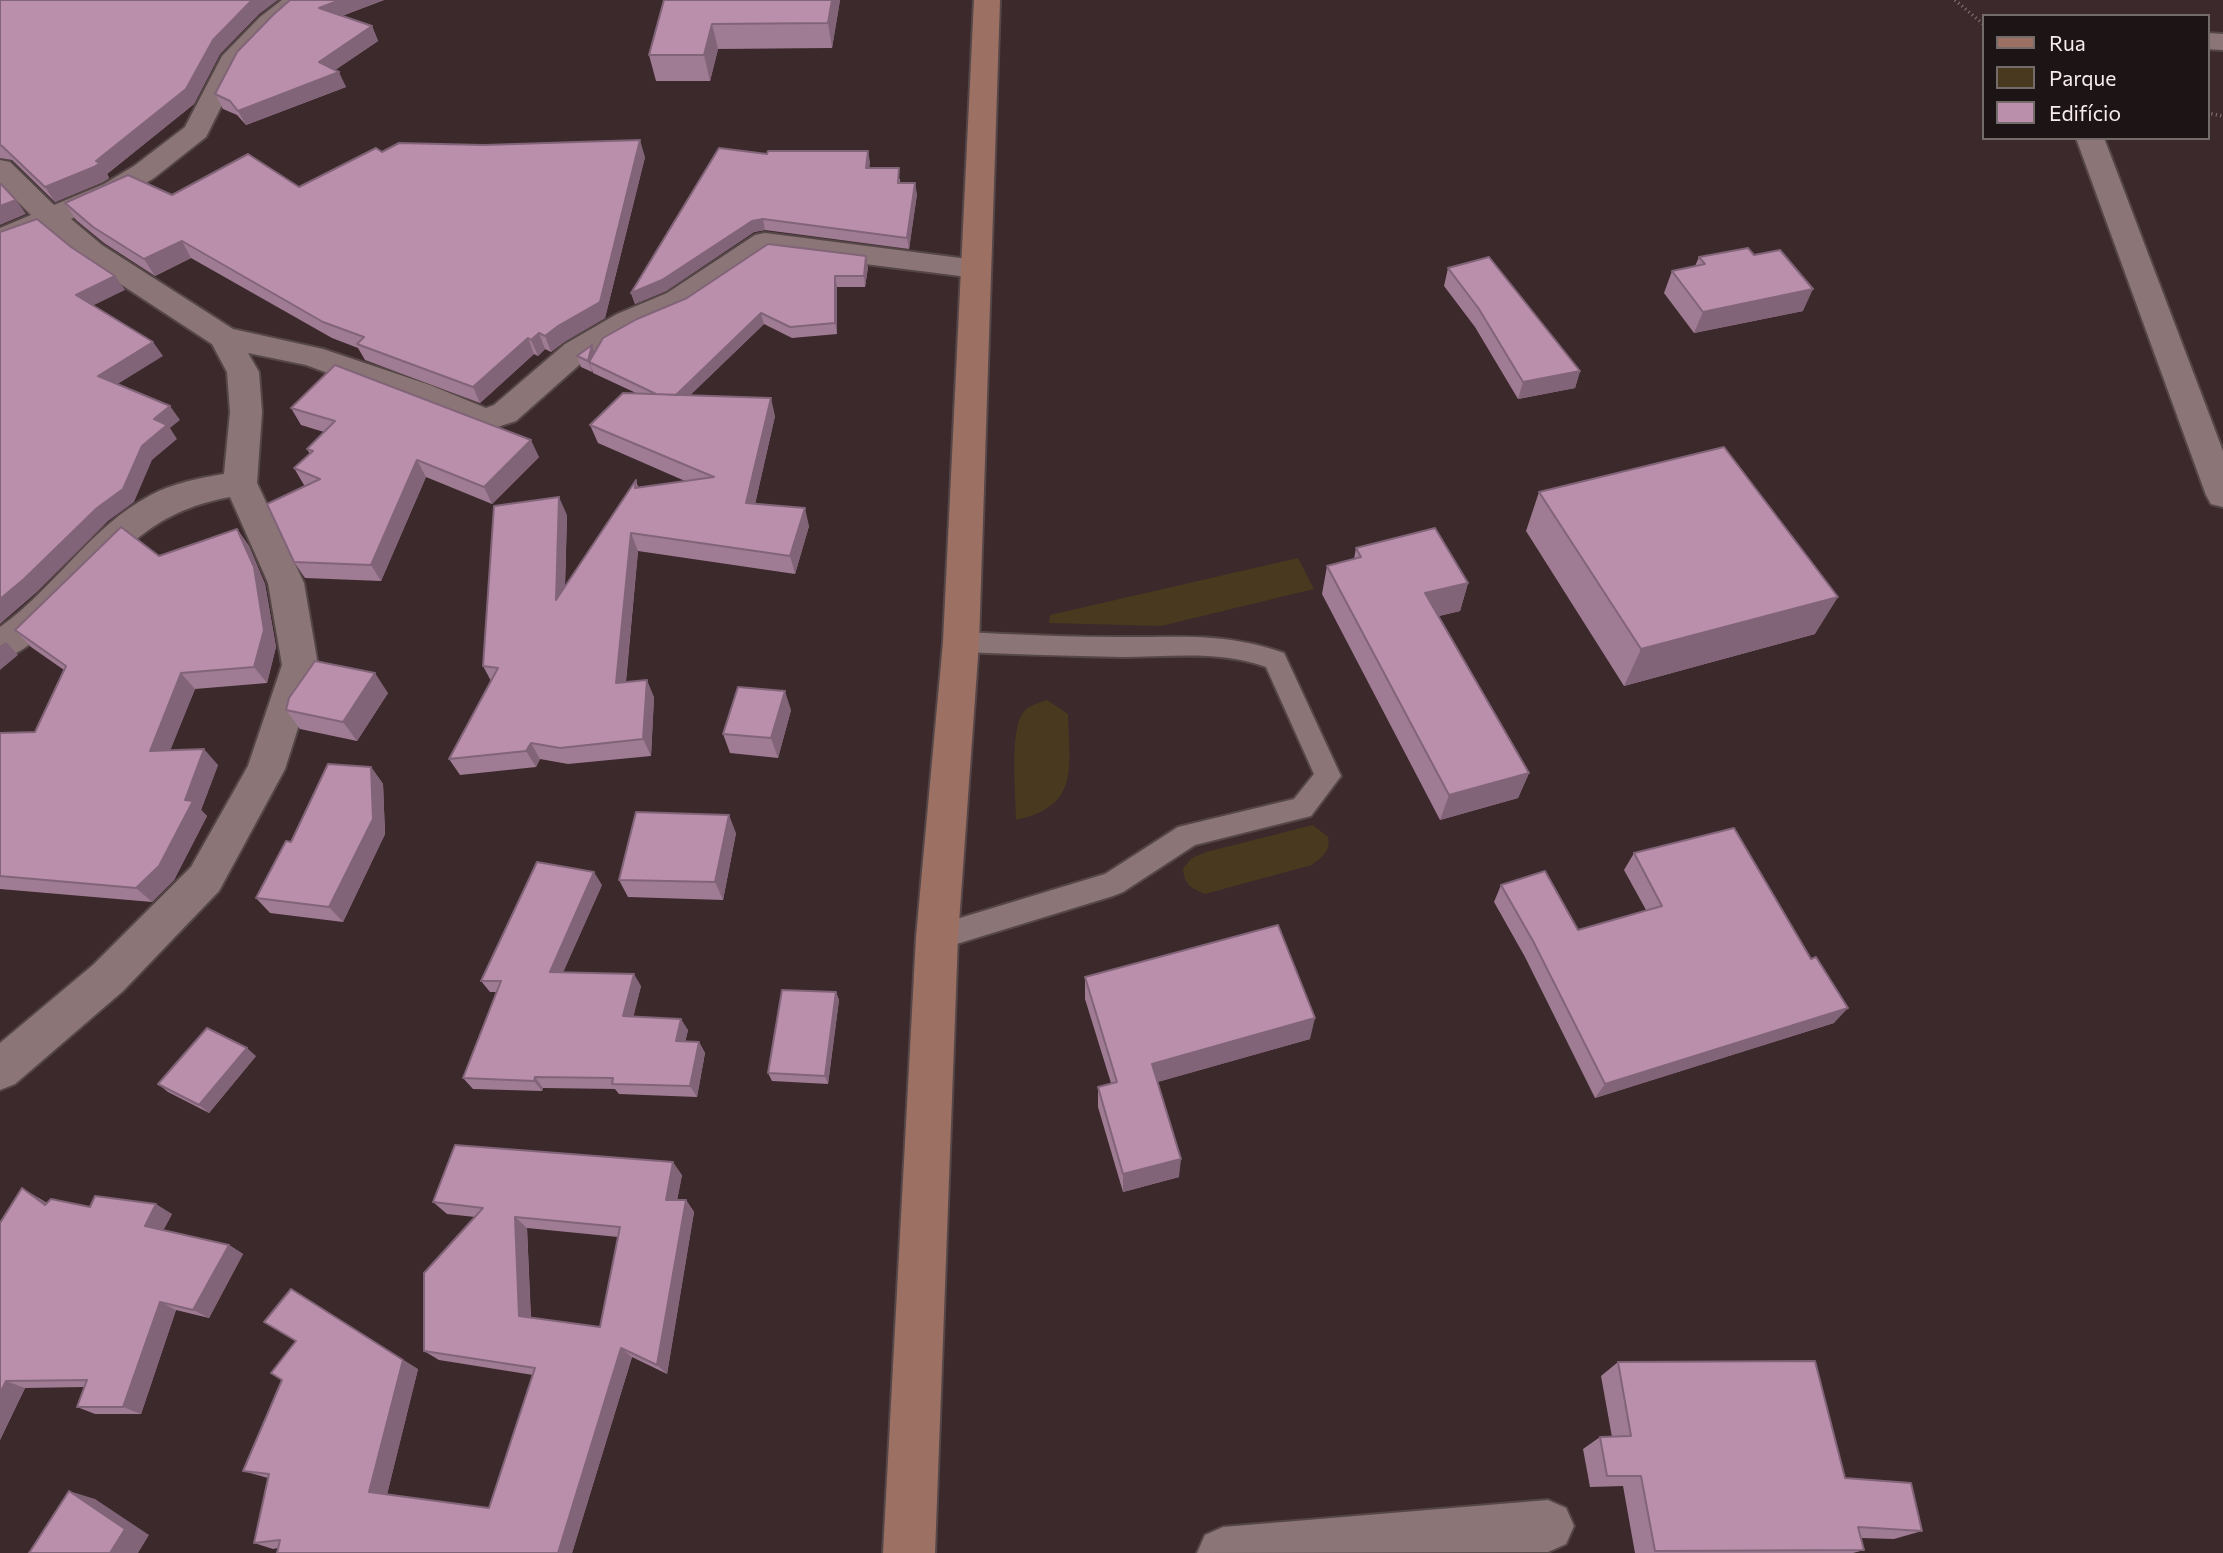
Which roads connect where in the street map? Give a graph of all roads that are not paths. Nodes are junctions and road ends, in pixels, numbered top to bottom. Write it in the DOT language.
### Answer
graph roads {
  1 [pos="298,0"];
  2 [pos="987,0"];
  3 [pos="2091,140"];
  4 [pos="0,168"];
  5 [pos="51,218"];
  6 [pos="0,239"];
  7 [pos="976,269"];
  8 [pos="224,337"];
  9 [pos="240,484"];
  10 [pos="2223,495"];
  11 [pos="961,642"];
  12 [pos="0,646"];
  13 [pos="937,937"];
  14 [pos="0,1070"];
  15 [pos="1548,1526"];
  16 [pos="909,1553"];
  17 [pos="1223,1553"];
  1 -- 5 [label="street"];
  2 -- 7 [label="main road"];
  3 -- 10 [label="street"];
  4 -- 5 [label="street"];
  5 -- 6 [label="street"];
  5 -- 8 [label="street"];
  7 -- 8 [label="street"];
  7 -- 11 [label="main road"];
  8 -- 9 [label="street"];
  9 -- 12 [label="street"];
  9 -- 14 [label="street"];
  11 -- 13 [label="main road"];
  11 -- 13 [label="lane"];
  13 -- 16 [label="main road"];
  15 -- 17 [label="street"];
}
